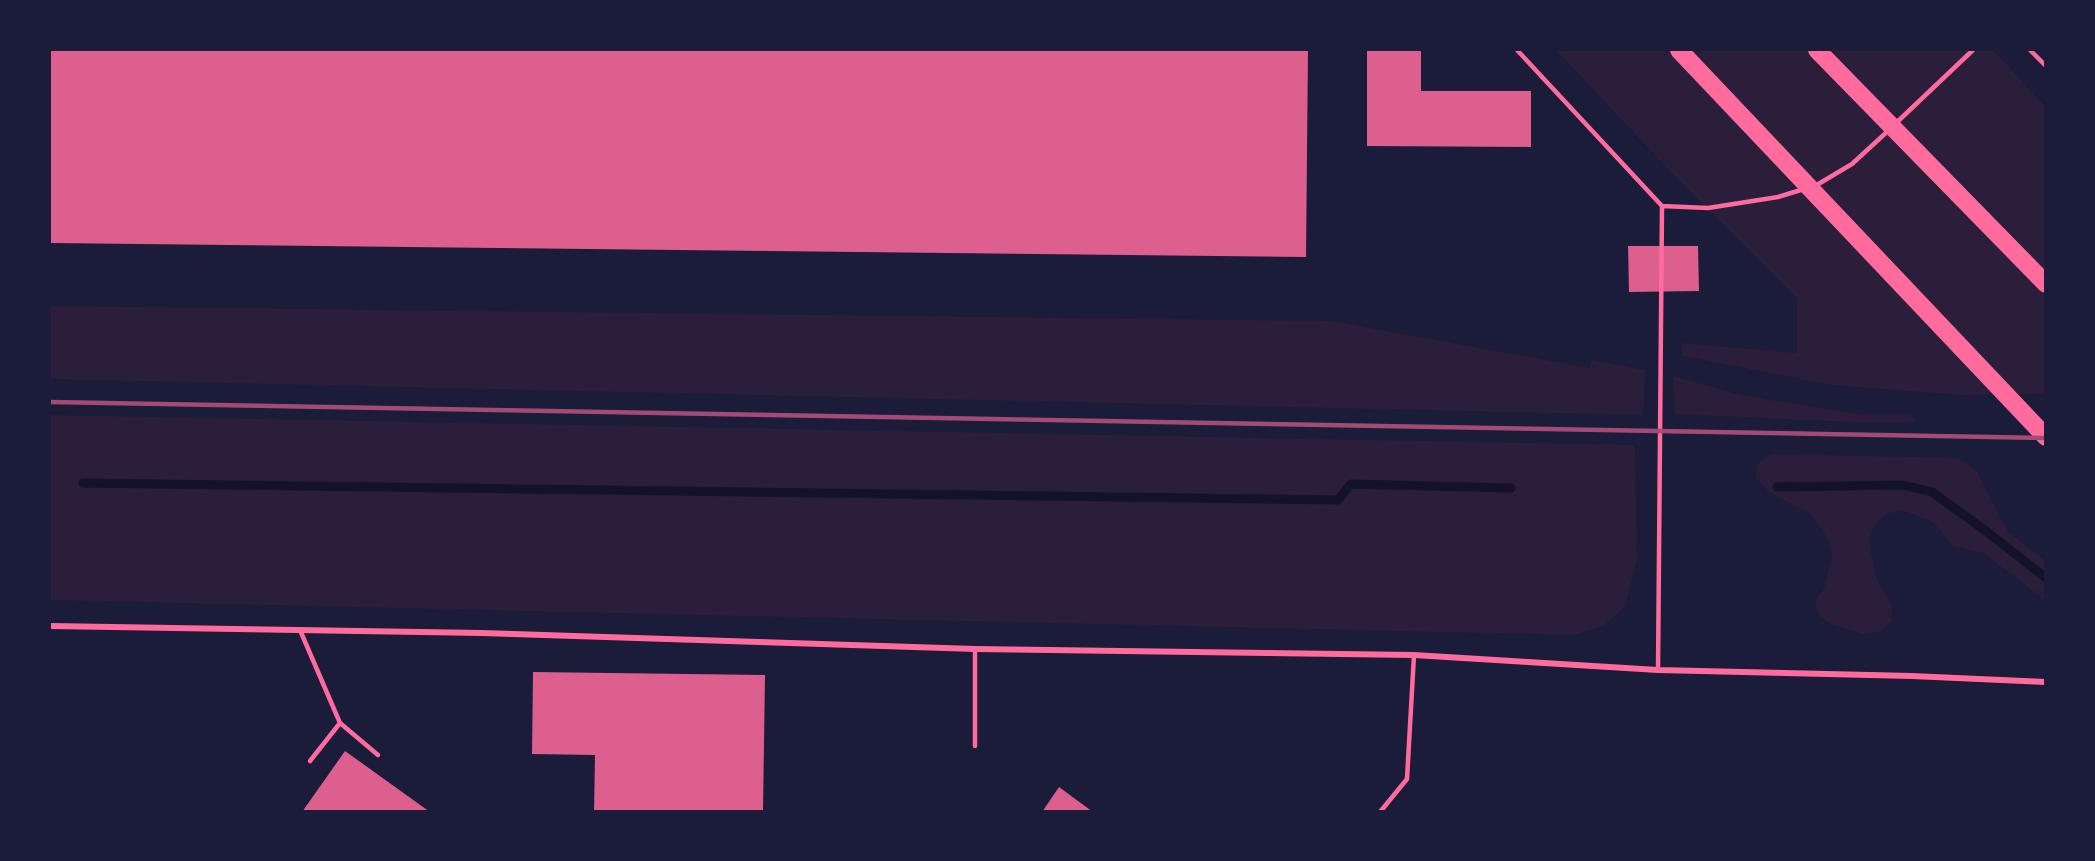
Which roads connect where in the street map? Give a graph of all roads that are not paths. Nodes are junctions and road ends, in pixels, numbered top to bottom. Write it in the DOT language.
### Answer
graph roads {
  1 [pos="1517,50"];
  2 [pos="1679,50"];
  3 [pos="1817,50"];
  4 [pos="1973,50"];
  5 [pos="2030,50"];
  6 [pos="2046,66"];
  7 [pos="1662,206"];
  8 [pos="2046,284"];
  9 [pos="2046,436"];
  10 [pos="50,626"];
  11 [pos="300,630"];
  12 [pos="975,648"];
  13 [pos="1414,655"];
  14 [pos="1658,670"];
  15 [pos="2046,682"];
  16 [pos="340,723"];
  17 [pos="975,746"];
  18 [pos="378,755"];
  19 [pos="310,761"];
  20 [pos="1380,812"];
  1 -- 7 [label="lane"];
  2 -- 9 [label="highway"];
  3 -- 8 [label="highway"];
  4 -- 7 [label="lane"];
  5 -- 6 [label="lane"];
  7 -- 14 [label="lane"];
  10 -- 11 [label="street"];
  11 -- 12 [label="street"];
  11 -- 16 [label="lane"];
  12 -- 13 [label="street"];
  12 -- 17 [label="lane"];
  13 -- 14 [label="street"];
  13 -- 20 [label="lane"];
  14 -- 15 [label="street"];
  16 -- 18 [label="lane"];
  16 -- 19 [label="lane"];
}
